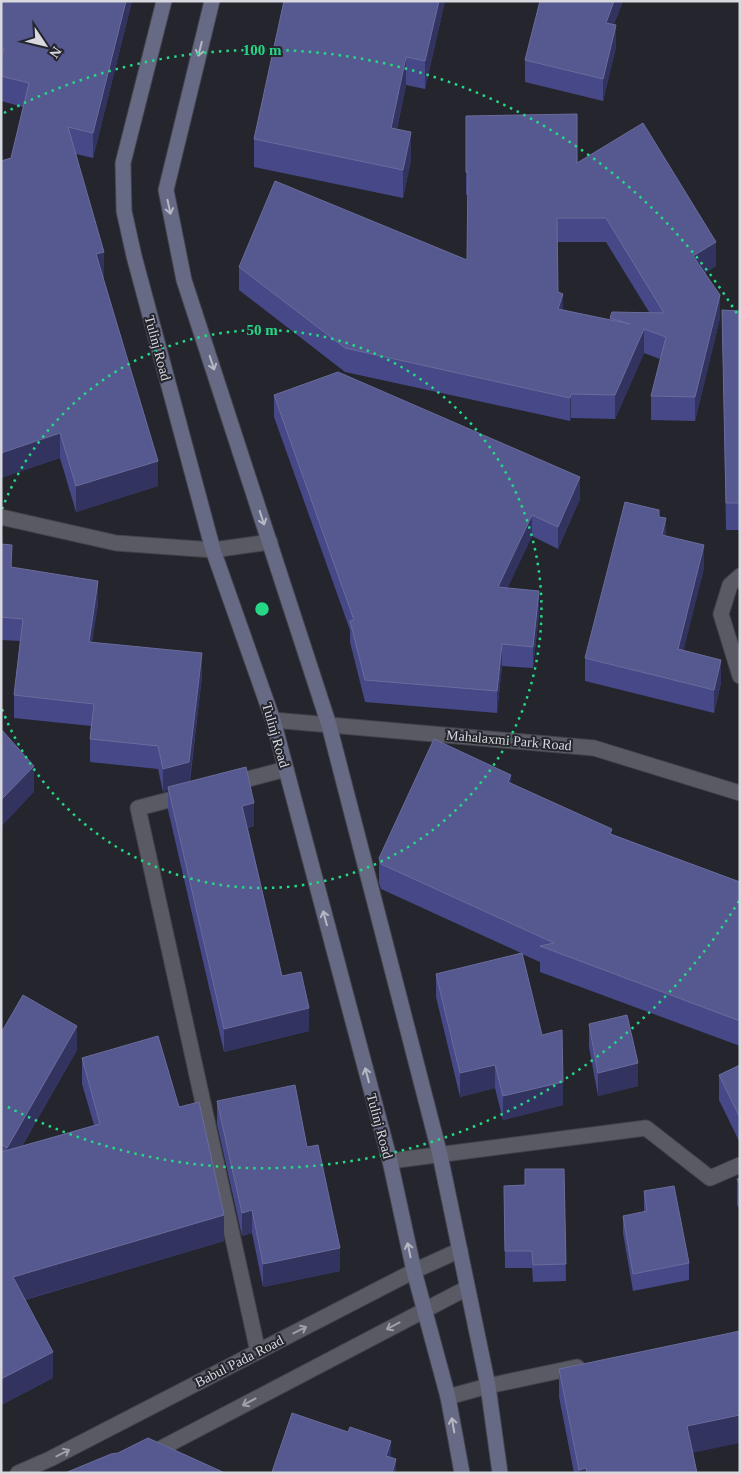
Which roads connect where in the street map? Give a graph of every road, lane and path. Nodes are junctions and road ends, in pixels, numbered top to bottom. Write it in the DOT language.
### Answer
graph roads {
  1 [pos="164,1"];
  2 [pos="212,1"];
  3 [pos="1,517"];
  4 [pos="270,542"];
  5 [pos="213,550"];
  6 [pos="740,576"];
  7 [pos="740,676"];
  8 [pos="273,720"];
  9 [pos="330,725"];
  10 [pos="286,769"];
  11 [pos="219,787"];
  12 [pos="201,791"];
  13 [pos="740,794"];
  14 [pos="440,1155"];
  15 [pos="390,1161"];
  16 [pos="740,1165"];
  17 [pos="460,1250"];
  18 [pos="414,1271"];
  19 [pos="468,1288"];
  20 [pos="425,1310"];
  21 [pos="258,1352"];
  22 [pos="590,1364"];
  23 [pos="488,1386"];
  24 [pos="448,1397"];
  25 [pos="18,1473"];
  26 [pos="114,1473"];
  27 [pos="462,1473"];
  28 [pos="500,1473"];
  1 -- 5 [label="main road, Tulinj Road"];
  2 -- 4 [label="main road, one-way"];
  3 -- 5 [label="street"];
  4 -- 5 [label="street"];
  4 -- 9 [label="main road"];
  5 -- 8 [label="main road, Tulinj Road"];
  6 -- 7 [label="street"];
  8 -- 9 [label="street, Mahalaxmi Park Road"];
  8 -- 10 [label="main road, Tulinj Road"];
  9 -- 13 [label="street, Mahalaxmi Park Road"];
  9 -- 14 [label="main road"];
  10 -- 11 [label="street"];
  15 -- 10 [label="main road, Tulinj Road, one-way"];
  12 -- 21 [label="street"];
  14 -- 15 [label="street"];
  14 -- 16 [label="street"];
  14 -- 17 [label="main road"];
  18 -- 15 [label="main road, Tulinj Road, one-way"];
  17 -- 18 [label="street, Babul Pada Road"];
  17 -- 19 [label="main road"];
  18 -- 20 [label="main road, Tulinj Road"];
  21 -- 18 [label="street, Babul Pada Road, one-way"];
  19 -- 20 [label="street"];
  19 -- 23 [label="main road"];
  20 -- 24 [label="main road, Tulinj Road"];
  20 -- 26 [label="street, one-way"];
  25 -- 21 [label="street, Babul Pada Road, one-way"];
  22 -- 23 [label="street"];
  23 -- 24 [label="street"];
  23 -- 28 [label="main road"];
  27 -- 24 [label="main road, Tulinj Road, one-way"];
}
